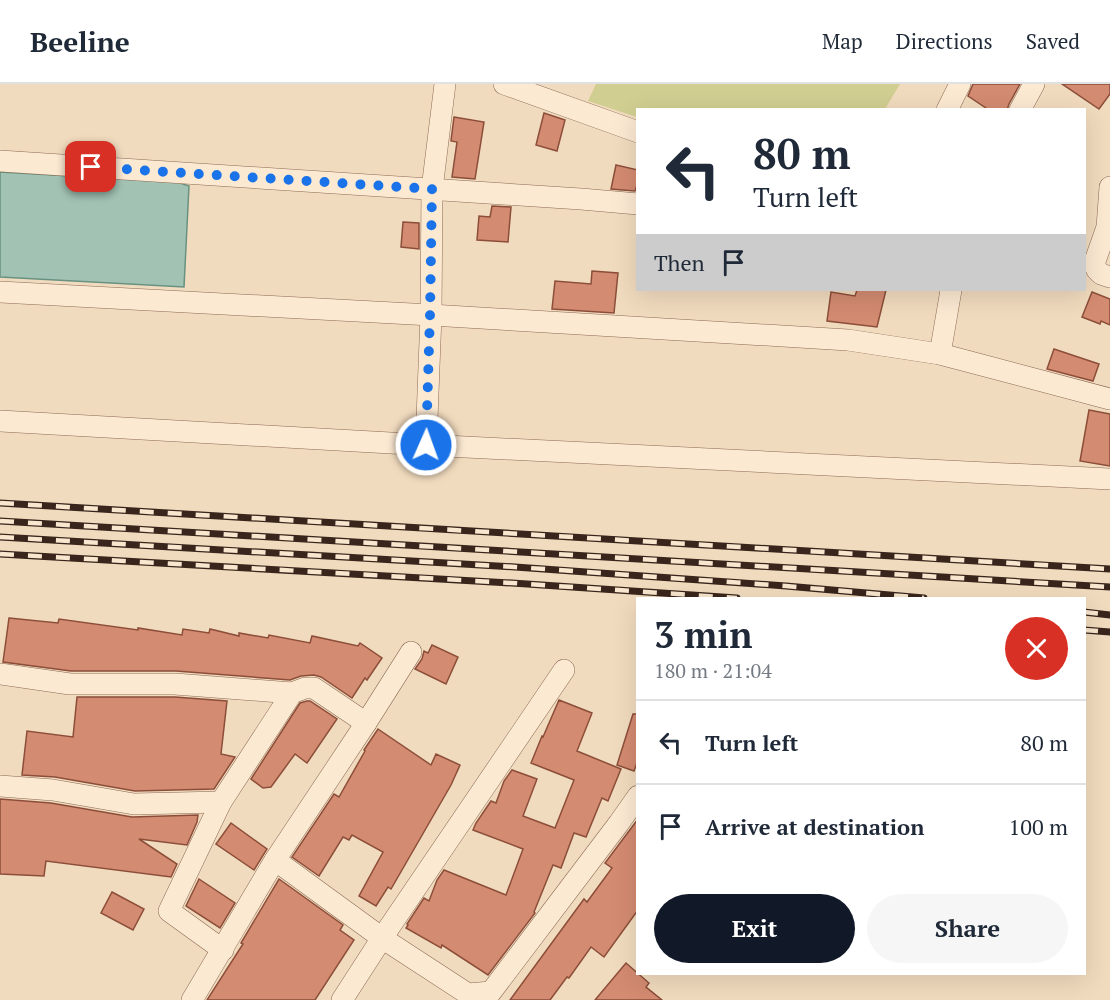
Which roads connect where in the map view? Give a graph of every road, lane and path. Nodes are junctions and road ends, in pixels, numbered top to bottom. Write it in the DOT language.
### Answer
graph roads {
  1 [pos="445,84"];
  2 [pos="504,84"];
  3 [pos="960,84"];
  4 [pos="1034,84"];
  5 [pos="948,108"];
  6 [pos="1021,108"];
  7 [pos="636,131"];
  8 [pos="0,161"];
  9 [pos="1110,187"];
  10 [pos="432,189"];
  11 [pos="636,204"];
  12 [pos="1110,277"];
  13 [pos="951,291"];
  14 [pos="0,292"];
  15 [pos="430,315"];
  16 [pos="940,354"];
  17 [pos="1110,399"];
  18 [pos="0,421"];
  19 [pos="426,445"];
  20 [pos="1110,479"];
  21 [pos="411,652"];
  22 [pos="564,670"];
  23 [pos="0,675"];
  24 [pos="292,693"];
  25 [pos="366,723"];
  26 [pos="0,786"];
  27 [pos="636,799"];
  28 [pos="221,802"];
  29 [pos="275,860"];
  30 [pos="382,938"];
  31 [pos="223,950"];
  32 [pos="488,996"];
  33 [pos="192,1000"];
  34 [pos="342,1000"];
  1 -- 10 [label="street"];
  2 -- 7 [label="street"];
  3 -- 5 [label="street"];
  4 -- 6 [label="street"];
  8 -- 10 [label="street"];
  9 -- 12 [label="street"];
  10 -- 11 [label="street"];
  10 -- 15 [label="street"];
  13 -- 16 [label="street"];
  14 -- 15 [label="street"];
  15 -- 16 [label="street"];
  15 -- 19 [label="street"];
  16 -- 17 [label="street"];
  18 -- 19 [label="street"];
  19 -- 20 [label="street"];
  21 -- 25 [label="street"];
  22 -- 30 [label="street"];
  23 -- 24 [label="street"];
  24 -- 25 [label="street"];
  24 -- 28 [label="street"];
  25 -- 29 [label="street"];
  26 -- 28 [label="street"];
  27 -- 32 [label="street"];
  28 -- 31 [label="street"];
  29 -- 30 [label="street"];
  29 -- 31 [label="street"];
  30 -- 32 [label="street"];
  30 -- 34 [label="street"];
  31 -- 33 [label="street"];
}
